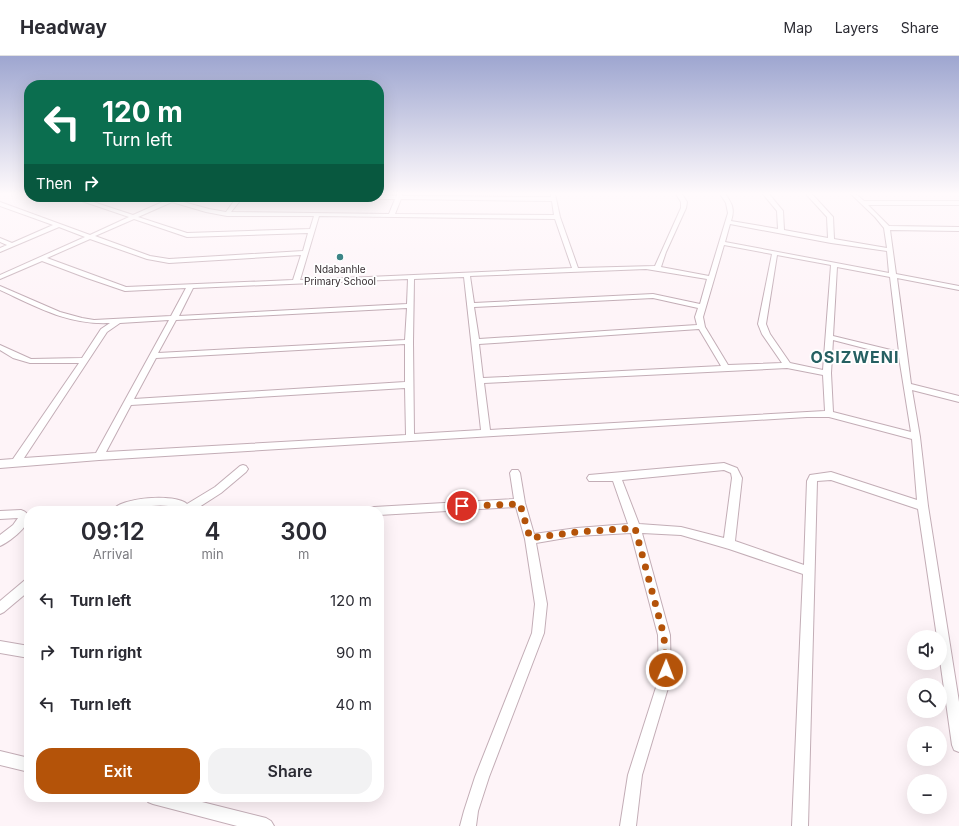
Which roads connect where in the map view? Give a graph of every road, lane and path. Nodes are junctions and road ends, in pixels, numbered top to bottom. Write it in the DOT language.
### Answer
graph roads {
  1 [pos="47,230"];
  2 [pos="73,230"];
  3 [pos="103,230"];
  4 [pos="172,230"];
  5 [pos="561,230"];
  6 [pos="674,230"];
  7 [pos="727,230"];
  8 [pos="775,230"];
  9 [pos="831,230"];
  10 [pos="888,230"];
  11 [pos="312,231"];
  12 [pos="781,231"];
  13 [pos="90,236"];
  14 [pos="0,240"];
  15 [pos="831,241"];
  16 [pos="723,243"];
  17 [pos="12,245"];
  18 [pos="0,250"];
  19 [pos="889,250"];
  20 [pos="775,252"];
  21 [pos="305,253"];
  22 [pos="41,258"];
  23 [pos="834,264"];
  24 [pos="658,268"];
  25 [pos="575,269"];
  26 [pos="467,274"];
  27 [pos="892,275"];
  28 [pos="0,277"];
  29 [pos="411,277"];
  30 [pos="711,278"];
  31 [pos="296,282"];
  32 [pos="191,286"];
  33 [pos="0,288"];
  34 [pos="959,288"];
  35 [pos="471,305"];
  36 [pos="410,306"];
  37 [pos="702,306"];
  38 [pos="173,318"];
  39 [pos="100,322"];
  40 [pos="117,322"];
  41 [pos="701,327"];
  42 [pos="104,331"];
  43 [pos="829,337"];
  44 [pos="409,342"];
  45 [pos="475,342"];
  46 [pos="0,347"];
  47 [pos="903,355"];
  48 [pos="153,356"];
  49 [pos="85,360"];
  50 [pos="787,364"];
  51 [pos="726,368"];
  52 [pos="827,373"];
  53 [pos="479,380"];
  54 [pos="409,384"];
  55 [pos="907,386"];
  56 [pos="959,400"];
  57 [pos="128,402"];
  58 [pos="829,414"];
  59 [pos="486,433"];
  60 [pos="916,437"];
  61 [pos="410,438"];
  62 [pos="99,456"];
  63 [pos="0,464"];
  64 [pos="16,464"];
  65 [pos="243,469"];
  66 [pos="515,473"];
  67 [pos="616,477"];
  68 [pos="592,478"];
  69 [pos="520,504"];
  70 [pos="125,506"];
  71 [pos="183,506"];
  72 [pos="193,506"];
  73 [pos="923,506"];
  74 [pos="384,511"];
  75 [pos="0,515"];
  76 [pos="635,528"];
  77 [pos="530,538"];
  78 [pos="0,540"];
  79 [pos="729,544"];
  80 [pos="808,571"];
  81 [pos="24,588"];
  82 [pos="0,608"];
  83 [pos="0,647"];
  84 [pos="24,651"];
  85 [pos="959,745"];
  86 [pos="0,758"];
  87 [pos="24,764"];
  88 [pos="172,802"];
  89 [pos="266,826"];
  90 [pos="468,826"];
  91 [pos="628,826"];
  92 [pos="800,826"];
  1 -- 17 [label="street"];
  2 -- 13 [label="street"];
  3 -- 13 [label="street"];
  4 -- 11 [label="street"];
  5 -- 25 [label="street"];
  6 -- 24 [label="street"];
  7 -- 16 [label="street"];
  8 -- 12 [label="street"];
  9 -- 15 [label="street"];
  10 -- 19 [label="street"];
  11 -- 21 [label="street"];
  12 -- 15 [label="street"];
  13 -- 21 [label="street"];
  13 -- 22 [label="street"];
  14 -- 17 [label="street"];
  15 -- 19 [label="street"];
  16 -- 20 [label="street"];
  16 -- 30 [label="street"];
  17 -- 18 [label="street"];
  19 -- 27 [label="street"];
  20 -- 23 [label="street"];
  20 -- 50 [label="street"];
  21 -- 31 [label="street"];
  22 -- 28 [label="street"];
  22 -- 32 [label="street"];
  23 -- 27 [label="street"];
  23 -- 43 [label="street"];
  24 -- 25 [label="street"];
  24 -- 30 [label="street"];
  25 -- 26 [label="street"];
  26 -- 29 [label="street"];
  26 -- 35 [label="street"];
  27 -- 34 [label="street"];
  27 -- 47 [label="street"];
  29 -- 31 [label="street"];
  29 -- 36 [label="street"];
  30 -- 37 [label="street"];
  31 -- 32 [label="street"];
  32 -- 38 [label="street"];
  33 -- 39 [label="street"];
  35 -- 37 [label="street"];
  35 -- 45 [label="street"];
  36 -- 38 [label="street"];
  36 -- 44 [label="street"];
  37 -- 41 [label="street"];
  38 -- 40 [label="street"];
  38 -- 48 [label="street"];
  39 -- 40 [label="street"];
  39 -- 42 [label="street"];
  40 -- 42 [label="street"];
  41 -- 45 [label="street"];
  41 -- 51 [label="street"];
  42 -- 49 [label="street"];
  43 -- 47 [label="street"];
  43 -- 52 [label="street"];
  44 -- 48 [label="street"];
  44 -- 54 [label="street"];
  45 -- 53 [label="street"];
  46 -- 49 [label="street"];
  47 -- 55 [label="street"];
  48 -- 57 [label="street"];
  49 -- 64 [label="street"];
  50 -- 51 [label="street"];
  50 -- 52 [label="street"];
  51 -- 53 [label="street"];
  52 -- 58 [label="street"];
  53 -- 59 [label="street"];
  54 -- 57 [label="street"];
  54 -- 61 [label="street"];
  55 -- 56 [label="street"];
  55 -- 60 [label="street"];
  57 -- 62 [label="street"];
  58 -- 59 [label="street"];
  58 -- 60 [label="street"];
  59 -- 61 [label="street"];
  60 -- 73 [label="street"];
  61 -- 62 [label="street"];
  62 -- 64 [label="street"];
  63 -- 64 [label="street"];
  65 -- 72 [label="street"];
  66 -- 69 [label="street"];
  67 -- 68 [label="street"];
  67 -- 76 [label="street"];
  67 -- 79 [label="street"];
  69 -- 74 [label="street"];
  69 -- 77 [label="street"];
  70 -- 71 [label="street"];
  73 -- 80 [label="street"];
  73 -- 85 [label="street"];
  75 -- 78 [label="street"];
  76 -- 77 [label="street"];
  76 -- 79 [label="street"];
  76 -- 91 [label="street"];
  77 -- 90 [label="street"];
  79 -- 80 [label="street"];
  80 -- 92 [label="street"];
  81 -- 82 [label="street"];
  83 -- 84 [label="street"];
  86 -- 87 [label="street"];
  88 -- 89 [label="street"];
}
